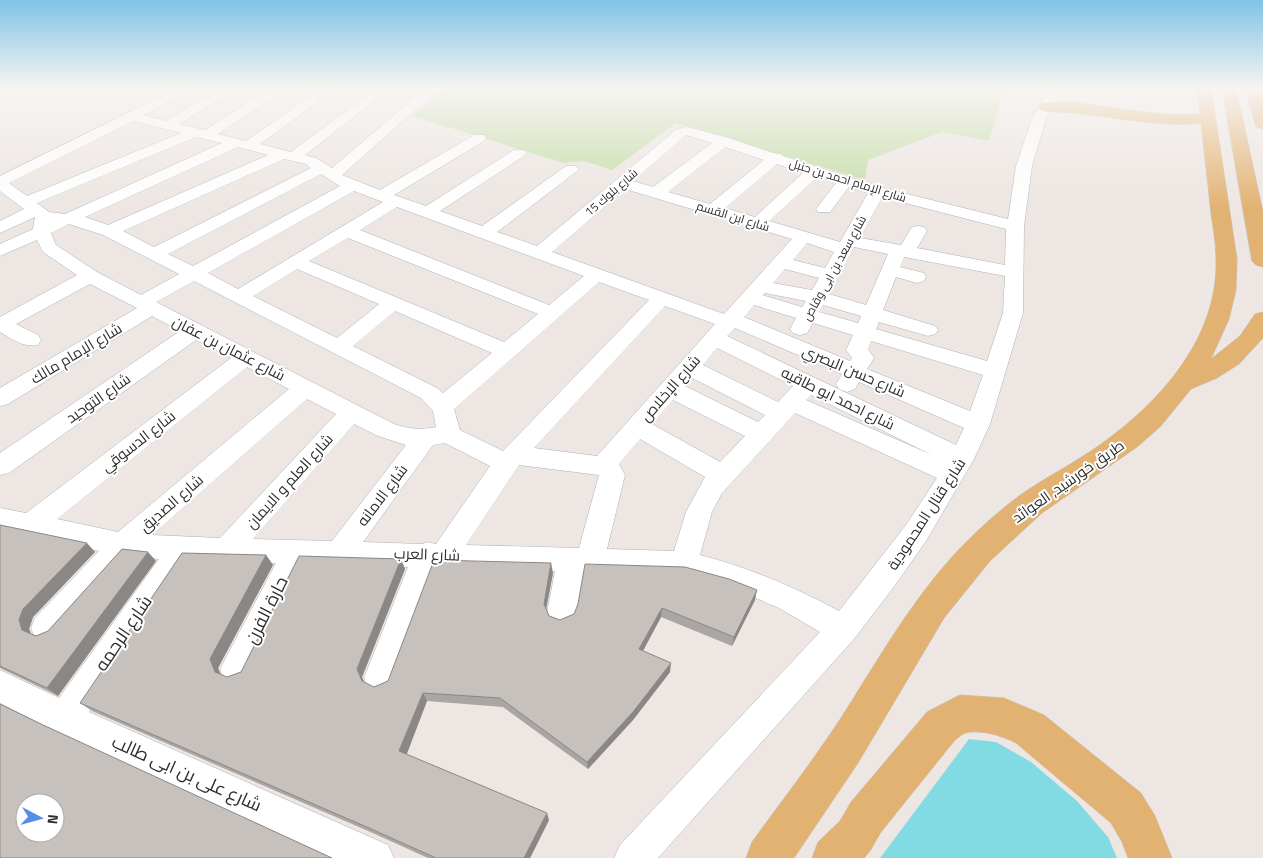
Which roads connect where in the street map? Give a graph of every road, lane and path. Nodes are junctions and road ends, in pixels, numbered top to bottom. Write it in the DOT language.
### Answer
graph roads {
  1 [pos="112,128"];
  2 [pos="181,128"];
  3 [pos="210,128"];
  4 [pos="268,128"];
  5 [pos="327,128"];
  6 [pos="383,128"];
  7 [pos="1036,128"];
  8 [pos="1209,128"];
  9 [pos="1226,128"];
  10 [pos="682,132"];
  11 [pos="201,133"];
  12 [pos="479,138"];
  13 [pos="724,141"];
  14 [pos="243,144"];
  15 [pos="519,153"];
  16 [pos="288,155"];
  17 [pos="776,157"];
  18 [pos="571,169"];
  19 [pos="815,170"];
  20 [pos="327,172"];
  21 [pos="846,180"];
  22 [pos="622,182"];
  23 [pos="353,185"];
  24 [pos="2,187"];
  25 [pos="877,191"];
  26 [pos="656,193"];
  27 [pos="389,198"];
  28 [pos="824,209"];
  29 [pos="713,210"];
  30 [pos="428,212"];
  31 [pos="37,215"];
  32 [pos="67,218"];
  33 [pos="758,223"];
  34 [pos="1015,226"];
  35 [pos="0,228"];
  36 [pos="346,231"];
  37 [pos="109,232"];
  38 [pos="918,232"];
  39 [pos="484,233"];
  40 [pos="803,237"];
  41 [pos="847,245"];
  42 [pos="0,251"];
  43 [pos="902,251"];
  44 [pos="540,253"];
  45 [pos="153,254"];
  46 [pos="1263,261"];
  47 [pos="295,262"];
  48 [pos="781,262"];
  49 [pos="890,270"];
  50 [pos="1014,272"];
  51 [pos="193,274"];
  52 [pos="597,274"];
  53 [pos="830,275"];
  54 [pos="90,276"];
  55 [pos="917,277"];
  56 [pos="755,292"];
  57 [pos="238,297"];
  58 [pos="662,297"];
  59 [pos="393,304"];
  60 [pos="147,306"];
  61 [pos="813,306"];
  62 [pos="552,313"];
  63 [pos="872,313"];
  64 [pos="1263,319"];
  65 [pos="0,325"];
  66 [pos="724,326"];
  67 [pos="928,330"];
  68 [pos="195,331"];
  69 [pos="864,332"];
  70 [pos="31,340"];
  71 [pos="785,342"];
  72 [pos="338,347"];
  73 [pos="507,351"];
  74 [pos="246,357"];
  75 [pos="757,359"];
  76 [pos="688,367"];
  77 [pos="995,371"];
  78 [pos="855,372"];
  79 [pos="1183,383"];
  80 [pos="808,384"];
  81 [pos="305,388"];
  82 [pos="669,388"];
  83 [pos="0,398"];
  84 [pos="838,398"];
  85 [pos="443,406"];
  86 [pos="785,408"];
  87 [pos="351,412"];
  88 [pos="978,424"];
  89 [pos="637,426"];
  90 [pos="761,434"];
  91 [pos="436,436"];
  92 [pos="510,459"];
  93 [pos="0,466"];
  94 [pos="607,467"];
  95 [pos="957,467"];
  96 [pos="722,475"];
  97 [pos="0,519"];
  98 [pos="31,525"];
  99 [pos="123,544"];
  100 [pos="182,548"];
  101 [pos="227,550"];
  102 [pos="297,551"];
  103 [pos="340,552"];
  104 [pos="435,554"];
  105 [pos="581,559"];
  106 [pos="684,563"];
  107 [pos="562,613"];
  108 [pos="46,628"];
  109 [pos="843,629"];
  110 [pos="236,669"];
  111 [pos="380,678"];
  112 [pos="0,686"];
  113 [pos="65,718"];
  114 [pos="375,858"];
  115 [pos="633,858"];
  116 [pos="768,858"];
  117 [pos="834,858"];
  118 [pos="1150,858"];
  1 -- 24 [label="street"];
  2 -- 11 [label="street"];
  3 -- 11 [label="street"];
  4 -- 14 [label="street"];
  5 -- 16 [label="street"];
  6 -- 20 [label="street"];
  7 -- 34 [label="street, شارع قنال المحمودية"];
  8 -- 79 [label="main road, طريق خورشيد, العوائد"];
  9 -- 46 [label="main road"];
  10 -- 13 [label="street, شارع الإمام احمد بن حنبل"];
  10 -- 22 [label="street, شارع بلوك 15"];
  11 -- 14 [label="street"];
  11 -- 31 [label="street"];
  12 -- 27 [label="street"];
  13 -- 17 [label="street, شارع الإمام احمد بن حنبل"];
  13 -- 26 [label="street"];
  14 -- 16 [label="street"];
  14 -- 32 [label="street"];
  15 -- 30 [label="street"];
  16 -- 20 [label="street"];
  16 -- 37 [label="street"];
  17 -- 19 [label="street, شارع الإمام احمد بن حنبل"];
  17 -- 29 [label="street"];
  18 -- 39 [label="street"];
  19 -- 21 [label="street, شارع الإمام احمد بن حنبل"];
  19 -- 33 [label="street"];
  20 -- 23 [label="street"];
  20 -- 45 [label="street"];
  21 -- 25 [label="street, شارع الإمام احمد بن حنبل"];
  21 -- 28 [label="street"];
  22 -- 26 [label="street, شارع ابن القسم"];
  22 -- 44 [label="street, شارع بلوك 15"];
  23 -- 27 [label="street"];
  23 -- 51 [label="street, شارع الإمام مالك"];
  24 -- 31 [label="street, شارع عثمان بن عفان"];
  25 -- 34 [label="street, شارع الإمام احمد بن حنبل"];
  25 -- 41 [label="street, شارع سعد بن ابى وقاص"];
  26 -- 29 [label="street, شارع ابن القسم"];
  27 -- 30 [label="street"];
  27 -- 36 [label="street"];
  29 -- 33 [label="street, شارع ابن القسم"];
  30 -- 39 [label="street"];
  31 -- 32 [label="street, شارع عثمان بن عفان"];
  31 -- 35 [label="street"];
  31 -- 42 [label="street"];
  31 -- 54 [label="street, شارع عثمان بن عفان"];
  32 -- 37 [label="street, شارع عثمان بن عفان"];
  33 -- 40 [label="street, شارع ابن القسم"];
  34 -- 50 [label="street, شارع قنال المحمودية"];
  36 -- 47 [label="street"];
  36 -- 62 [label="street"];
  37 -- 45 [label="street, شارع عثمان بن عفان"];
  38 -- 43 [label="street"];
  39 -- 44 [label="street"];
  40 -- 41 [label="street, شارع ابن القسم"];
  40 -- 48 [label="street, شارع الإخلاص"];
  41 -- 43 [label="street, شارع ابن القسم"];
  41 -- 53 [label="street, شارع سعد بن ابى وقاص"];
  43 -- 49 [label="street"];
  43 -- 50 [label="street, شارع ابن القسم"];
  44 -- 52 [label="street"];
  45 -- 51 [label="street, شارع عثمان بن عفان"];
  47 -- 57 [label="street"];
  47 -- 59 [label="street"];
  48 -- 53 [label="street"];
  48 -- 56 [label="street, شارع الإخلاص"];
  49 -- 55 [label="street"];
  49 -- 63 [label="street"];
  50 -- 77 [label="street, شارع قنال المحمودية"];
  51 -- 57 [label="street, شارع عثمان بن عفان"];
  51 -- 60 [label="street, شارع الإمام مالك"];
  52 -- 58 [label="street"];
  52 -- 62 [label="street"];
  53 -- 61 [label="street, شارع سعد بن ابى وقاص"];
  54 -- 60 [label="street, شارع عثمان بن عفان"];
  54 -- 65 [label="street"];
  56 -- 61 [label="street"];
  56 -- 66 [label="street, شارع الإخلاص"];
  57 -- 72 [label="street, شارع عثمان بن عفان"];
  58 -- 66 [label="street"];
  58 -- 92 [label="street"];
  59 -- 72 [label="street"];
  59 -- 73 [label="street"];
  60 -- 68 [label="street, شارع عثمان بن عفان"];
  60 -- 83 [label="street, شارع الإمام مالك"];
  61 -- 63 [label="street"];
  61 -- 69 [label="street"];
  61 -- 71 [label="street, شارع سعد بن ابى وقاص"];
  62 -- 73 [label="street"];
  63 -- 67 [label="street"];
  63 -- 69 [label="street"];
  64 -- 79 [label="main road"];
  65 -- 70 [label="street"];
  66 -- 71 [label="street, شارع حسن البصري"];
  66 -- 75 [label="street, شارع احمد ابو طاقيه"];
  66 -- 76 [label="street, شارع الإخلاص"];
  68 -- 74 [label="street, شارع عثمان بن عفان"];
  68 -- 93 [label="street, شارع التوحيد"];
  69 -- 77 [label="street"];
  69 -- 78 [label="street"];
  71 -- 75 [label="street, شارع سعد بن ابى وقاص"];
  71 -- 78 [label="street, شارع حسن البصري"];
  72 -- 85 [label="street, شارع عثمان بن عفان"];
  73 -- 85 [label="street"];
  74 -- 81 [label="street, شارع عثمان بن عفان"];
  74 -- 98 [label="street, شارع الدسوقي"];
  75 -- 80 [label="street, شارع احمد ابو طاقيه"];
  76 -- 82 [label="street, شارع الإخلاص"];
  76 -- 86 [label="street"];
  77 -- 88 [label="street, شارع قنال المحمودية"];
  78 -- 84 [label="street"];
  78 -- 88 [label="street, شارع حسن البصري"];
  79 -- 116 [label="main road, طريق خورشيد, العوائد"];
  80 -- 84 [label="street, شارع احمد ابو طاقيه"];
  80 -- 86 [label="street"];
  81 -- 87 [label="street, شارع عثمان بن عفان"];
  81 -- 99 [label="street, شارع الصديق"];
  82 -- 89 [label="street, شارع الإخلاص"];
  82 -- 90 [label="street"];
  84 -- 95 [label="street, شارع احمد ابو طاقيه"];
  85 -- 91 [label="street"];
  86 -- 90 [label="street"];
  86 -- 95 [label="street"];
  87 -- 91 [label="street, شارع عثمان بن عفان"];
  87 -- 101 [label="street, شارع العلم و الايمان"];
  88 -- 95 [label="street, شارع قنال المحمودية"];
  89 -- 94 [label="street, شارع الإخلاص"];
  89 -- 96 [label="street"];
  90 -- 96 [label="street"];
  91 -- 92 [label="street, شارع عثمان بن عفان"];
  91 -- 103 [label="street, شارع الامانه"];
  92 -- 94 [label="street, شارع عثمان بن عفان"];
  92 -- 104 [label="street"];
  94 -- 105 [label="street"];
  95 -- 109 [label="street, شارع قنال المحمودية"];
  96 -- 106 [label="street"];
  97 -- 98 [label="street, شارع العرب"];
  98 -- 99 [label="street, شارع العرب"];
  99 -- 100 [label="street, شارع العرب"];
  99 -- 108 [label="street, شارع الصديق"];
  100 -- 101 [label="street, شارع العرب"];
  100 -- 113 [label="street, شارع الرحمه"];
  101 -- 102 [label="street, شارع العرب"];
  102 -- 103 [label="street, شارع العرب"];
  102 -- 110 [label="street, حارة الفرن"];
  103 -- 104 [label="street, شارع العرب"];
  104 -- 105 [label="street, شارع العرب"];
  104 -- 111 [label="street"];
  105 -- 106 [label="street, شارع العرب"];
  105 -- 107 [label="street"];
  106 -- 109 [label="street, شارع العرب"];
  109 -- 115 [label="street, شارع قنال المحمودية"];
  112 -- 113 [label="street, شارع على بن ابى طالب"];
  113 -- 114 [label="street, شارع على بن ابى طالب"];
  117 -- 118 [label="main road"];
}
